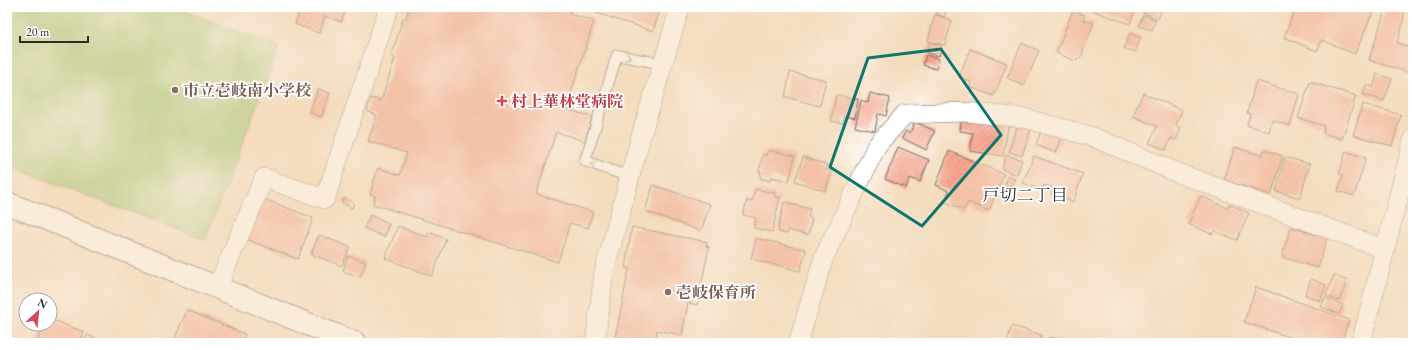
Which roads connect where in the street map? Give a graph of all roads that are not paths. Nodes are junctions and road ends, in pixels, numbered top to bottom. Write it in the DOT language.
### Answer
graph roads {
  1 [pos="389,7"];
  2 [pos="680,7"];
  3 [pos="663,64"];
  4 [pos="1413,140"];
  5 [pos="630,178"];
  6 [pos="7,203"];
  7 [pos="1384,249"];
  8 [pos="217,288"];
  9 [pos="1366,342"];
  10 [pos="356,343"];
  11 [pos="595,343"];
  12 [pos="798,343"];
  1 -- 8 [label="street"];
  2 -- 3 [label="street"];
  3 -- 5 [label="street"];
  5 -- 3 [label="lane, one-way"];
  4 -- 7 [label="street"];
  5 -- 11 [label="street"];
  6 -- 8 [label="street"];
  7 -- 9 [label="street"];
  7 -- 12 [label="street"];
  8 -- 10 [label="street"];
}
